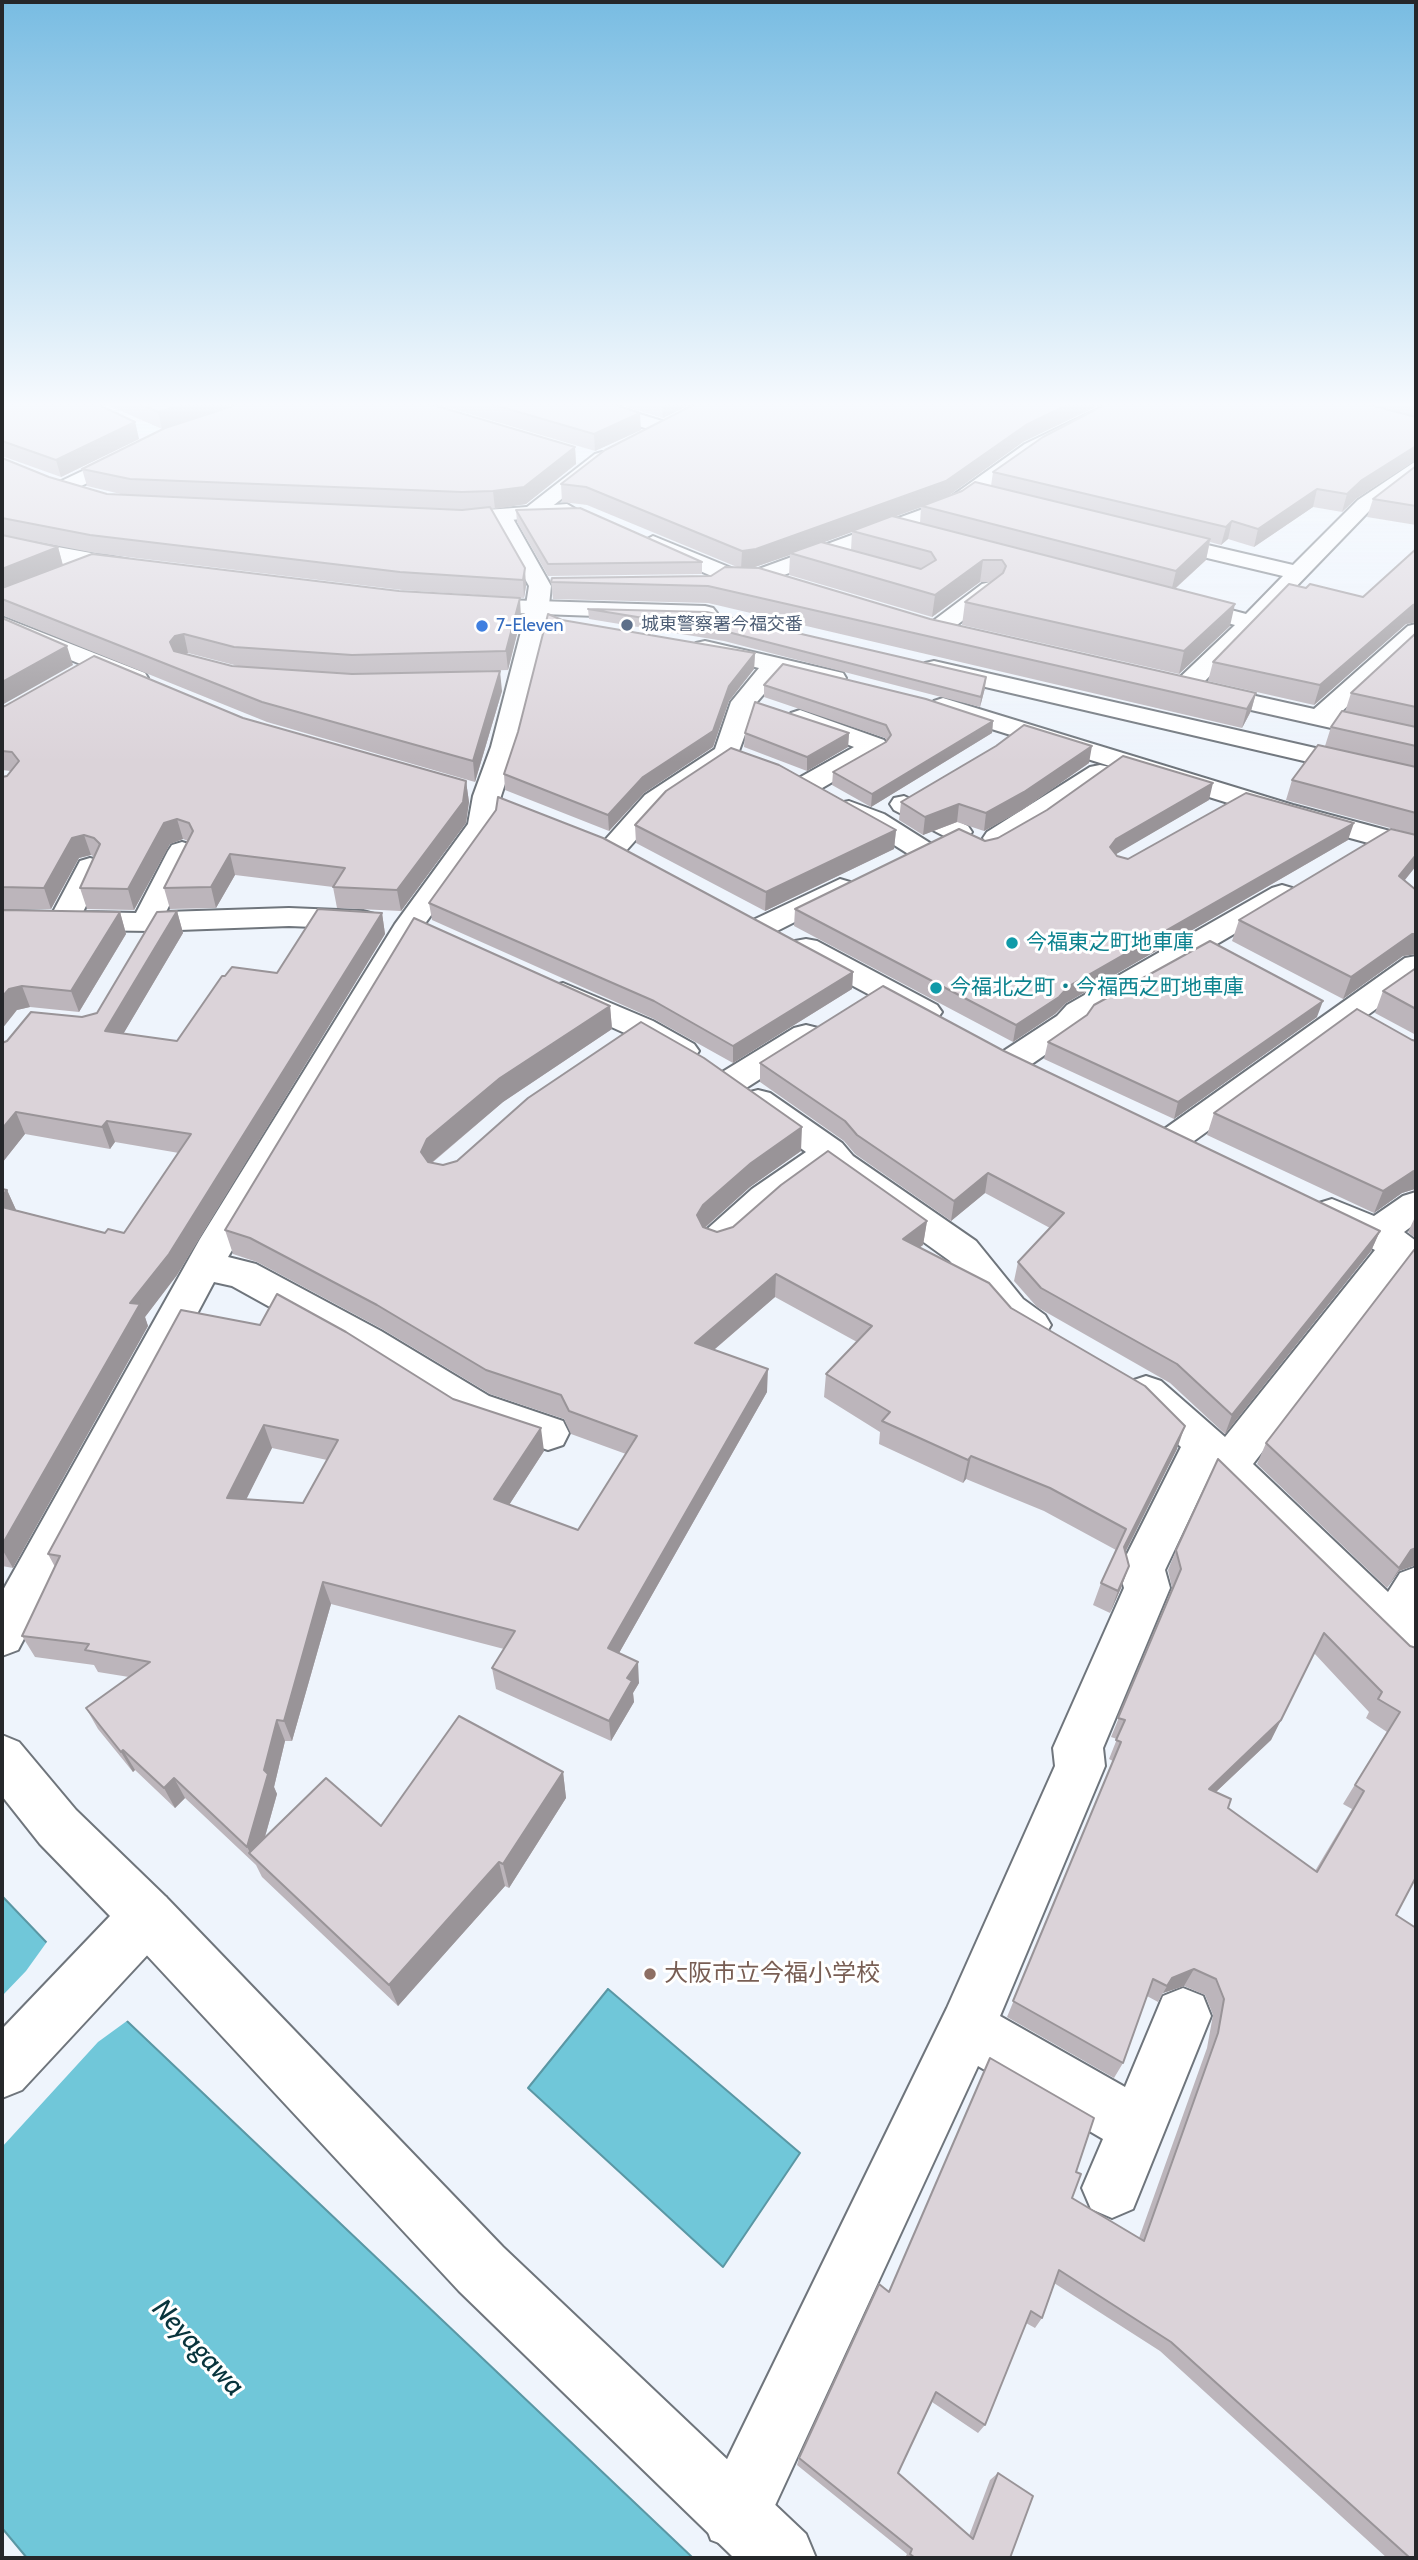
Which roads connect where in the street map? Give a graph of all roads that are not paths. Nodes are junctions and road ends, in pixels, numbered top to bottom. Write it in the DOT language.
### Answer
graph roads {
  1 [pos="504,523"];
  2 [pos="904,523"];
  3 [pos="1346,523"];
  4 [pos="892,528"];
  5 [pos="1139,534"];
  6 [pos="637,535"];
  7 [pos="932,538"];
  8 [pos="2,544"];
  9 [pos="822,554"];
  10 [pos="95,563"];
  11 [pos="859,564"];
  12 [pos="148,569"];
  13 [pos="1297,573"];
  14 [pos="60,578"];
  15 [pos="749,578"];
  16 [pos="566,586"];
  17 [pos="798,587"];
  18 [pos="990,589"];
  19 [pos="1158,597"];
  20 [pos="539,598"];
  21 [pos="451,604"];
  22 [pos="707,613"];
  23 [pos="734,620"];
  24 [pos="912,621"];
  25 [pos="1251,622"];
  26 [pos="2,624"];
  27 [pos="937,629"];
  28 [pos="1416,631"];
  29 [pos="963,635"];
  30 [pos="639,636"];
  31 [pos="676,642"];
  32 [pos="910,662"];
  33 [pos="97,664"];
  34 [pos="777,664"];
  35 [pos="68,679"];
  36 [pos="1158,681"];
  37 [pos="1184,687"];
  38 [pos="159,688"];
  39 [pos="922,701"];
  40 [pos="744,702"];
  41 [pos="842,702"];
  42 [pos="1320,717"];
  43 [pos="1020,728"];
  44 [pos="1416,738"];
  45 [pos="992,748"];
  46 [pos="1118,758"];
  47 [pos="782,772"];
  48 [pos="1416,779"];
  49 [pos="807,785"];
  50 [pos="931,786"];
  51 [pos="1240,796"];
  52 [pos="904,804"];
  53 [pos="1205,816"];
  54 [pos="874,820"];
  55 [pos="958,832"];
  56 [pos="1379,837"];
  57 [pos="615,847"];
  58 [pos="1416,847"];
  59 [pos="182,851"];
  60 [pos="1343,858"];
  61 [pos="90,867"];
  62 [pos="860,879"];
  63 [pos="1307,879"];
  64 [pos="2,920"];
  65 [pos="63,921"];
  66 [pos="149,922"];
  67 [pos="423,930"];
  68 [pos="131,957"];
  69 [pos="1416,965"];
  70 [pos="532,979"];
  71 [pos="881,988"];
  72 [pos="1338,1011"];
  73 [pos="954,1027"];
  74 [pos="641,1028"];
  75 [pos="1382,1033"];
  76 [pos="607,1051"];
  77 [pos="1049,1077"];
  78 [pos="731,1082"];
  79 [pos="1176,1138"];
  80 [pos="829,1151"];
  81 [pos="1301,1198"];
  82 [pos="1416,1205"];
  83 [pos="718,1240"];
  84 [pos="1397,1246"];
  85 [pos="204,1266"];
  86 [pos="1054,1339"];
  87 [pos="1121,1377"];
  88 [pos="548,1433"];
  89 [pos="1216,1454"];
  90 [pos="1416,1587"];
  91 [pos="2,1635"];
  92 [pos="1405,1637"];
  93 [pos="2,1758"];
  94 [pos="147,1916"];
  95 [pos="1183,2016"];
  96 [pos="967,2028"];
  97 [pos="2,2070"];
  98 [pos="1136,2126"];
  99 [pos="1112,2188"];
  100 [pos="735,2516"];
  101 [pos="782,2558"];
  1 -- 20 [label="street"];
  2 -- 4 [label="street"];
  3 -- 13 [label="street"];
  4 -- 7 [label="street"];
  4 -- 9 [label="street"];
  5 -- 13 [label="street"];
  6 -- 15 [label="street"];
  8 -- 10 [label="street"];
  9 -- 11 [label="street"];
  9 -- 15 [label="street"];
  10 -- 12 [label="street"];
  10 -- 14 [label="street"];
  13 -- 25 [label="street"];
  15 -- 17 [label="street"];
  15 -- 22 [label="street"];
  16 -- 20 [label="street"];
  18 -- 27 [label="street"];
  19 -- 25 [label="street"];
  20 -- 21 [label="street"];
  20 -- 22 [label="street"];
  20 -- 30 [label="street"];
  20 -- 67 [label="street"];
  22 -- 23 [label="street"];
  24 -- 27 [label="street"];
  25 -- 37 [label="street"];
  26 -- 33 [label="street"];
  27 -- 29 [label="street"];
  28 -- 42 [label="street"];
  31 -- 34 [label="street"];
  32 -- 48 [label="street"];
  33 -- 35 [label="street"];
  33 -- 38 [label="street"];
  34 -- 40 [label="street"];
  34 -- 41 [label="street"];
  36 -- 37 [label="street"];
  37 -- 42 [label="street"];
  39 -- 43 [label="street"];
  40 -- 41 [label="street"];
  40 -- 57 [label="street"];
  41 -- 49 [label="street"];
  42 -- 44 [label="street"];
  43 -- 45 [label="street"];
  43 -- 46 [label="street"];
  46 -- 51 [label="street"];
  46 -- 55 [label="street"];
  47 -- 49 [label="street"];
  49 -- 54 [label="street"];
  50 -- 52 [label="street"];
  51 -- 53 [label="street"];
  51 -- 56 [label="street"];
  52 -- 54 [label="street"];
  52 -- 55 [label="street"];
  54 -- 55 [label="street"];
  56 -- 58 [label="street"];
  56 -- 60 [label="street"];
  59 -- 66 [label="street"];
  61 -- 65 [label="street"];
  62 -- 71 [label="street"];
  63 -- 77 [label="street"];
  64 -- 65 [label="street"];
  65 -- 66 [label="street"];
  66 -- 67 [label="street"];
  66 -- 68 [label="street"];
  67 -- 85 [label="street"];
  69 -- 72 [label="street"];
  70 -- 74 [label="street"];
  71 -- 73 [label="street"];
  71 -- 78 [label="street"];
  72 -- 75 [label="street"];
  72 -- 79 [label="street"];
  74 -- 76 [label="street"];
  74 -- 78 [label="street"];
  78 -- 80 [label="street"];
  80 -- 83 [label="street"];
  80 -- 86 [label="street"];
  81 -- 84 [label="street"];
  82 -- 84 [label="street"];
  84 -- 89 [label="street"];
  85 -- 88 [label="street"];
  85 -- 91 [label="street"];
  87 -- 89 [label="street"];
  89 -- 92 [label="street"];
  89 -- 96 [label="street"];
  90 -- 92 [label="street"];
  93 -- 94 [label="street"];
  94 -- 97 [label="street"];
  94 -- 100 [label="street"];
  95 -- 98 [label="street"];
  96 -- 98 [label="street"];
  96 -- 100 [label="street"];
  98 -- 99 [label="street"];
  100 -- 101 [label="street"];
}
